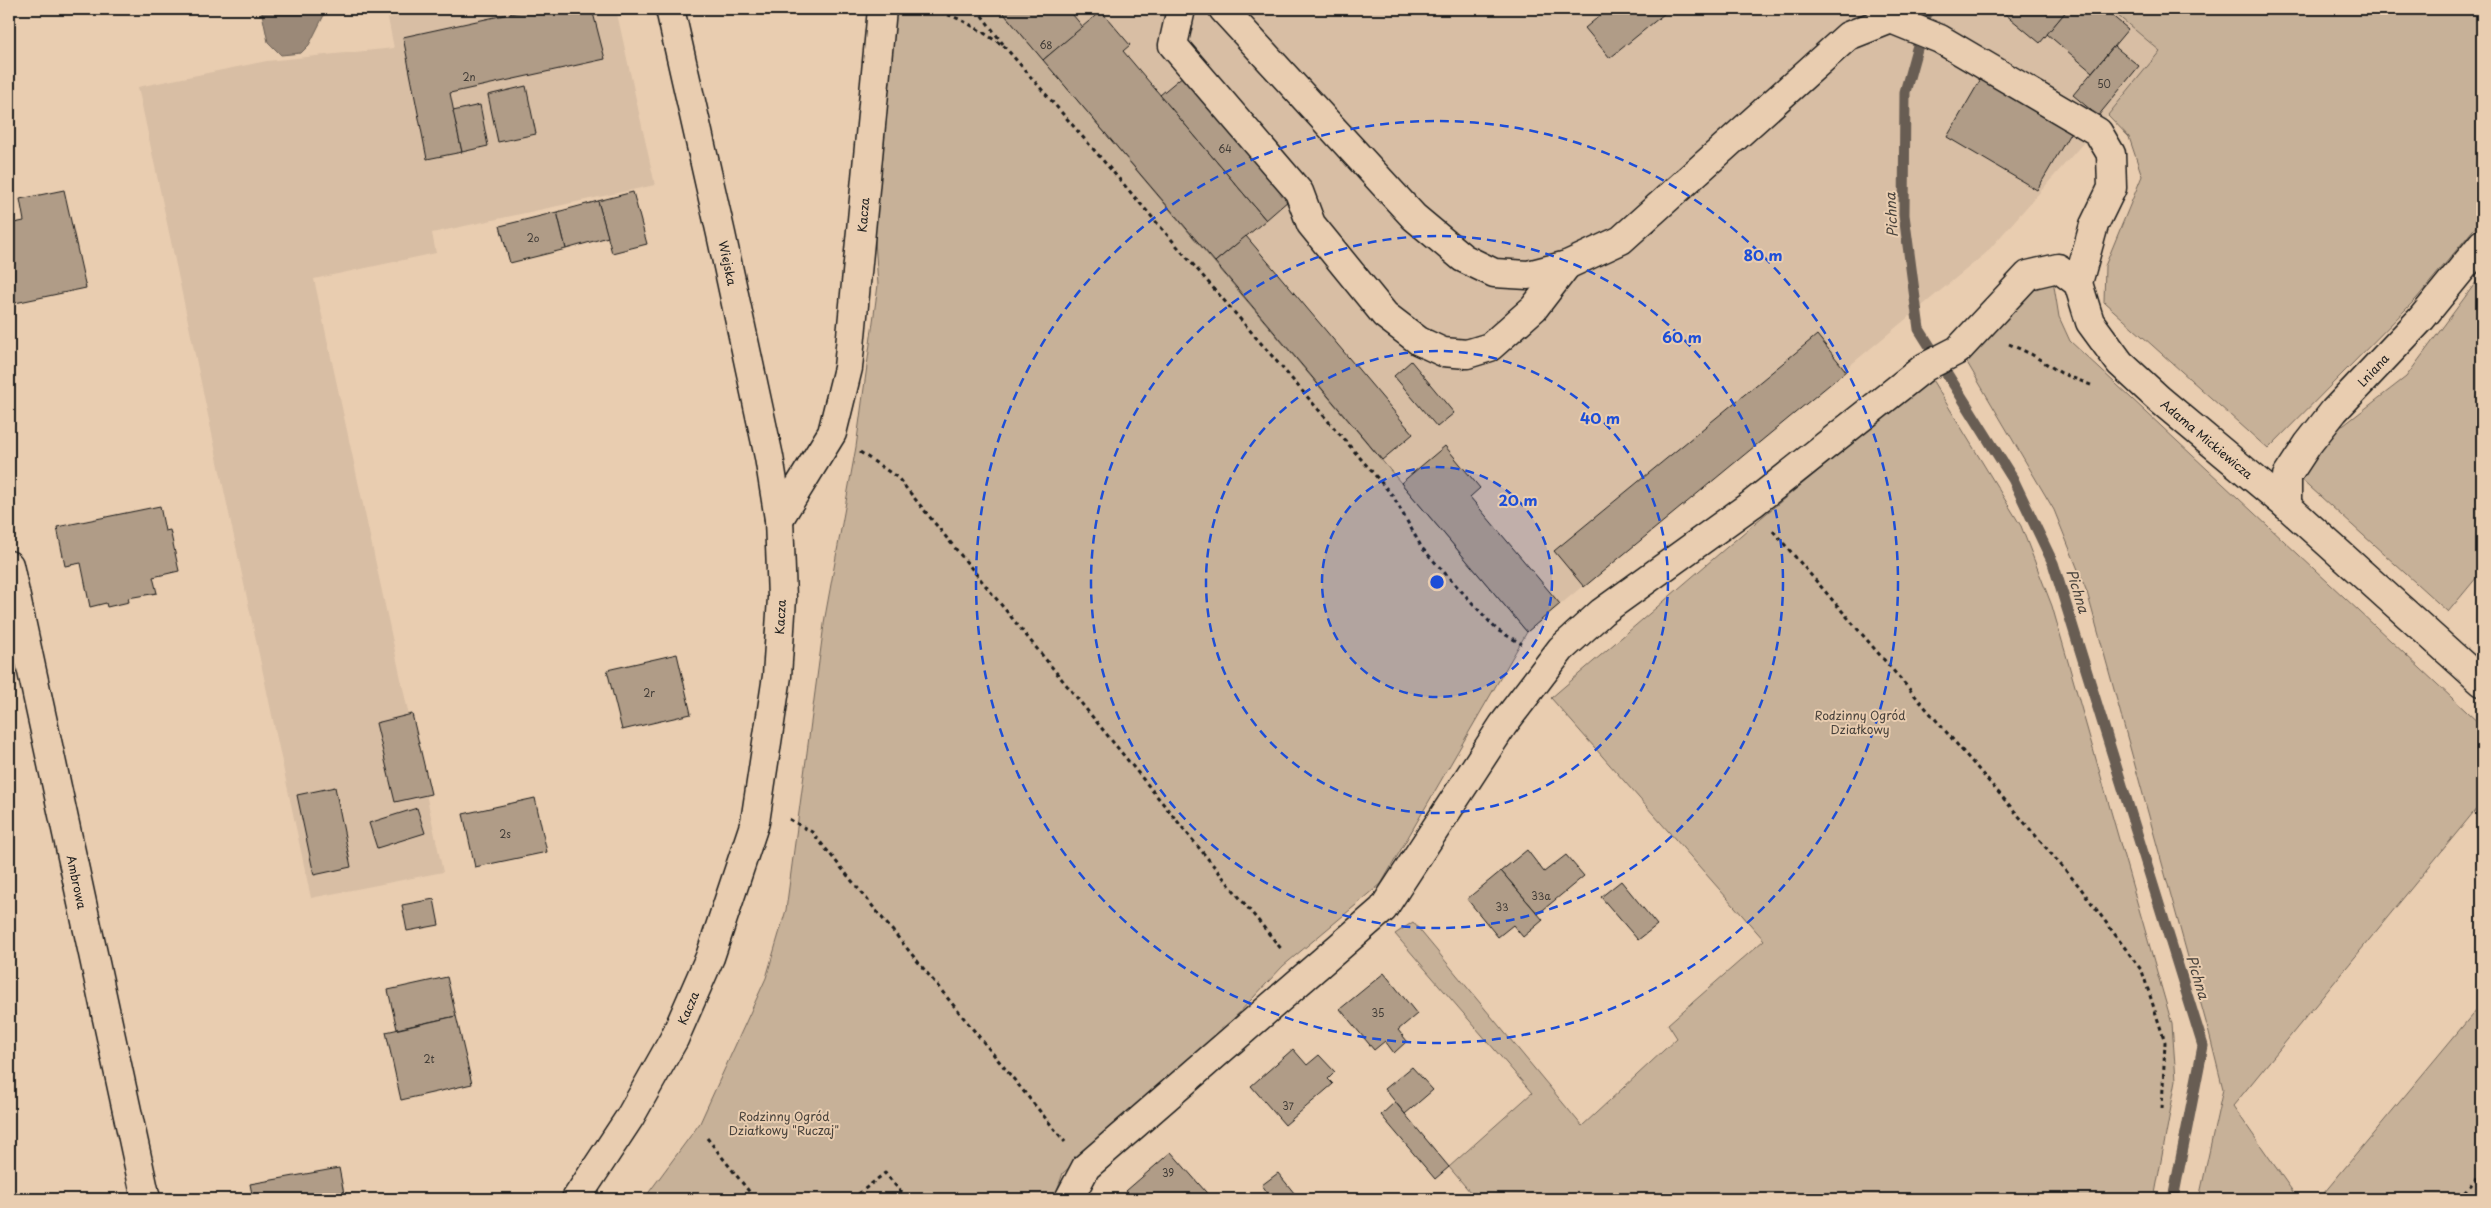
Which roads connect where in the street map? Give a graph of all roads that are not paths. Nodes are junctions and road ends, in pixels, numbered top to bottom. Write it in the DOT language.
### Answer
graph roads {
  1 [pos="670,9"];
  2 [pos="1181,9"];
  3 [pos="1223,9"];
  4 [pos="882,14"];
  5 [pos="1888,14"];
  6 [pos="2482,244"];
  7 [pos="1567,265"];
  8 [pos="2078,284"];
  9 [pos="2287,506"];
  10 [pos="779,519"];
  11 [pos="9,565"];
  12 [pos="2482,682"];
  13 [pos="146,1199"];
  14 [pos="576,1199"];
  15 [pos="1069,1199"];
  1 -- 10 [label="street, Wiejska"];
  2 -- 7 [label="street"];
  3 -- 7 [label="street"];
  4 -- 10 [label="street, Kacza"];
  5 -- 7 [label="street"];
  5 -- 8 [label="street"];
  6 -- 9 [label="street, Lniana"];
  8 -- 9 [label="street, Adama Mickiewicza"];
  8 -- 15 [label="street"];
  9 -- 12 [label="street, Adama Mickiewicza"];
  10 -- 14 [label="street, Kacza"];
  11 -- 13 [label="street, Ambrowa"];
}
